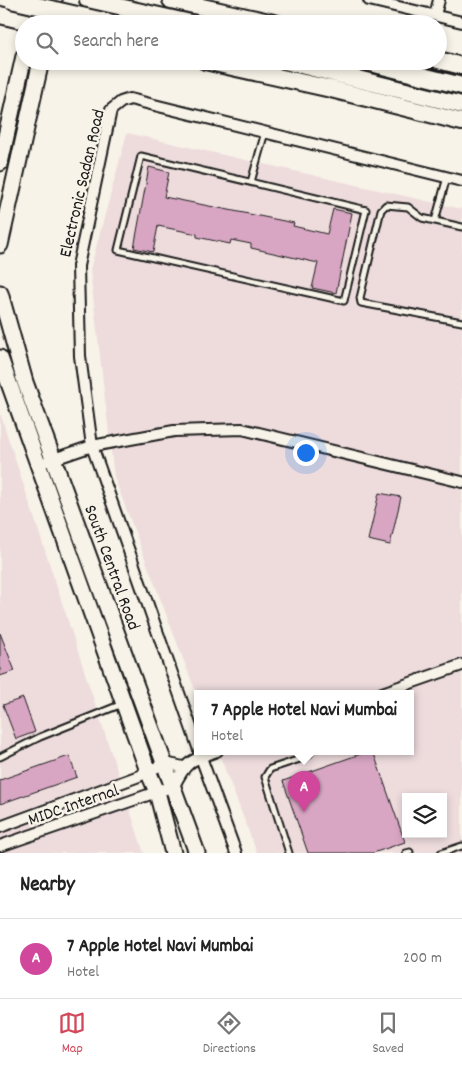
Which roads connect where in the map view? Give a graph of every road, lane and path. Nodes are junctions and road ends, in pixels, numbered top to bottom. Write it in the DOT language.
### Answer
graph roads {
  1 [pos="12,0"];
  2 [pos="36,0"];
  3 [pos="54,0"];
  4 [pos="88,0"];
  5 [pos="171,0"];
  6 [pos="369,0"];
  7 [pos="439,0"];
  8 [pos="0,15"];
  9 [pos="34,15"];
  10 [pos="51,15"];
  11 [pos="78,15"];
  12 [pos="155,15"];
  13 [pos="238,15"];
  14 [pos="435,15"];
  15 [pos="447,18"];
  16 [pos="15,19"];
  17 [pos="462,22"];
  18 [pos="447,62"];
  19 [pos="462,66"];
  20 [pos="21,70"];
  21 [pos="39,70"];
  22 [pos="246,70"];
  23 [pos="321,70"];
  24 [pos="399,70"];
  25 [pos="462,86"];
  26 [pos="462,105"];
  27 [pos="462,122"];
  28 [pos="265,132"];
  29 [pos="0,163"];
  30 [pos="447,177"];
  31 [pos="462,181"];
  32 [pos="251,182"];
  33 [pos="435,221"];
  34 [pos="462,227"];
  35 [pos="0,245"];
  36 [pos="0,293"];
  37 [pos="462,322"];
  38 [pos="0,358"];
  39 [pos="25,382"];
  40 [pos="5,389"];
  41 [pos="92,446"];
  42 [pos="53,459"];
  43 [pos="38,465"];
  44 [pos="462,482"];
  45 [pos="462,666"];
  46 [pos="391,690"];
  47 [pos="124,703"];
  48 [pos="194,737"];
  49 [pos="195,755"];
  50 [pos="200,755"];
  51 [pos="308,755"];
  52 [pos="0,757"];
  53 [pos="165,763"];
  54 [pos="183,767"];
  55 [pos="148,771"];
  56 [pos="174,786"];
  57 [pos="158,792"];
  58 [pos="0,827"];
  59 [pos="0,846"];
  60 [pos="462,846"];
  61 [pos="173,853"];
  62 [pos="197,853"];
  63 [pos="236,853"];
  64 [pos="289,853"];
  65 [pos="441,853"];
  1 -- 11 [label="main road, bridge"];
  2 -- 9 [label="main road"];
  3 -- 10 [label="main road"];
  4 -- 12 [label="main road"];
  5 -- 13 [label="main road"];
  6 -- 14 [label="street"];
  7 -- 14 [label="street"];
  8 -- 16 [label="main road"];
  15 -- 17 [label="street"];
  18 -- 19 [label="main road"];
  20 -- 29 [label="main road"];
  21 -- 35 [label="main road"];
  22 -- 27 [label="main road"];
  23 -- 26 [label="main road"];
  24 -- 25 [label="main road"];
  28 -- 30 [label="street, Electronic Sadan Road"];
  28 -- 32 [label="lane"];
  28 -- 41 [label="street, Electronic Sadan Road"];
  30 -- 31 [label="street, Electronic Sadan Road"];
  30 -- 33 [label="lane"];
  32 -- 32 [label="lane"];
  33 -- 34 [label="lane"];
  33 -- 37 [label="lane"];
  36 -- 39 [label="main road, South Central Road"];
  38 -- 40 [label="main road, South Central Road"];
  39 -- 40 [label="street"];
  39 -- 42 [label="main road, South Central Road"];
  40 -- 43 [label="main road, South Central Road"];
  41 -- 42 [label="street"];
  41 -- 44 [label="street"];
  41 -- 48 [label="street, Electronic Sadan Road"];
  42 -- 43 [label="street"];
  42 -- 53 [label="main road, South Central Road"];
  43 -- 47 [label="main road, South Central Road"];
  45 -- 46 [label="street"];
  47 -- 52 [label="lane"];
  47 -- 55 [label="main road, South Central Road"];
  49 -- 54 [label="street"];
  50 -- 63 [label="street, Electronic Sadan Road"];
  51 -- 64 [label="lane"];
  53 -- 54 [label="street"];
  53 -- 55 [label="street"];
  53 -- 56 [label="main road, South Central Road"];
  54 -- 56 [label="street"];
  55 -- 57 [label="main road, South Central Road"];
  55 -- 58 [label="street"];
  56 -- 57 [label="street, MIDC Internal"];
  56 -- 62 [label="main road, South Central Road"];
  57 -- 59 [label="street, MIDC Internal"];
  57 -- 61 [label="main road, South Central Road"];
  60 -- 65 [label="lane"];
}
